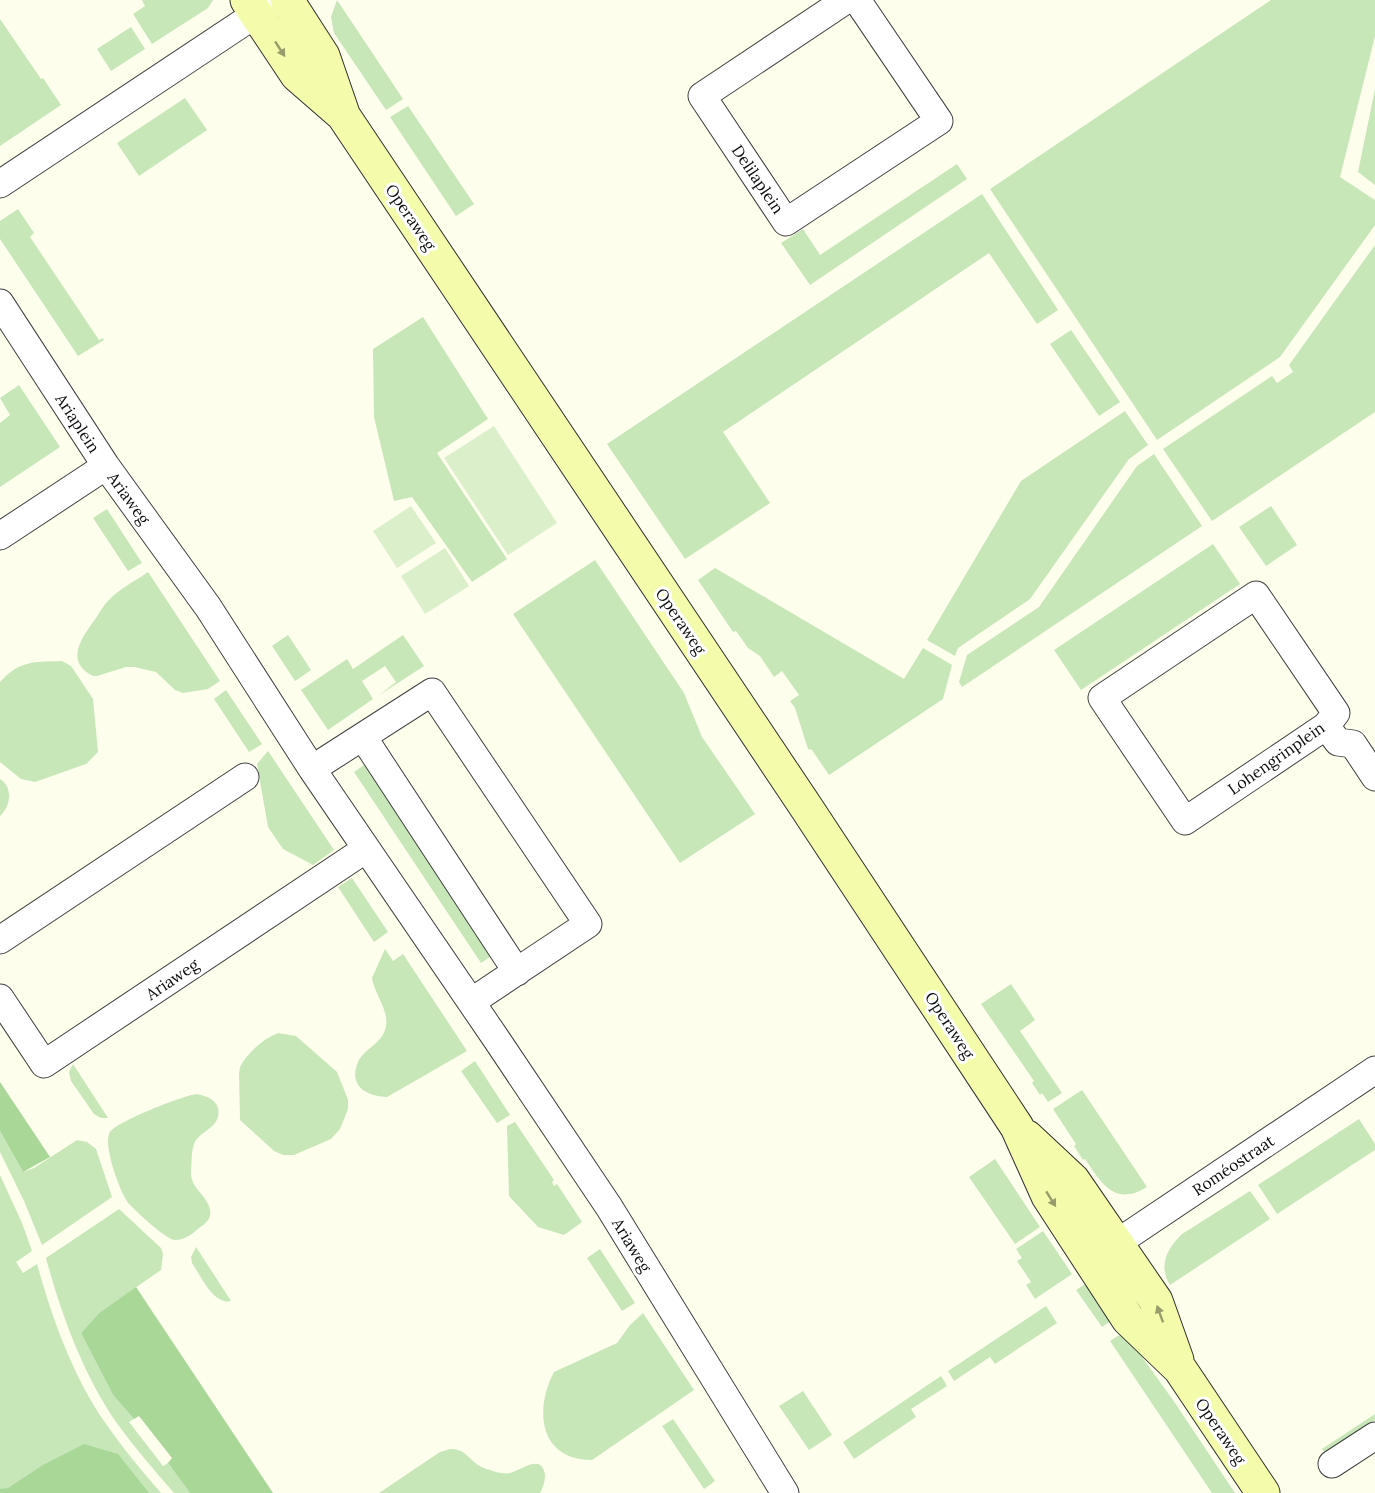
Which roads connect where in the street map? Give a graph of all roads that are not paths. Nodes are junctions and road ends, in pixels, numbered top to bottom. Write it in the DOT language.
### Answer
graph roads {
  1 [pos="287,0"];
  2 [pos="846,0"];
  3 [pos="857,0"];
  4 [pos="260,4"];
  5 [pos="343,115"];
  6 [pos="0,184"];
  7 [pos="0,303"];
  8 [pos="106,466"];
  9 [pos="0,536"];
  10 [pos="1326,726"];
  11 [pos="363,737"];
  12 [pos="312,769"];
  13 [pos="245,777"];
  14 [pos="1375,777"];
  15 [pos="366,849"];
  16 [pos="0,940"];
  17 [pos="518,972"];
  18 [pos="0,998"];
  19 [pos="471,1002"];
  20 [pos="1375,1070"];
  21 [pos="1104,1252"];
  22 [pos="1375,1436"];
  23 [pos="1332,1464"];
  24 [pos="785,1493"];
  25 [pos="1263,1493"];
  1 -- 5 [label="street, Operaweg"];
  2 -- 3 [label="street, Delilaplein"];
  4 -- 5 [label="street, Operaweg, one-way"];
  4 -- 6 [label="street"];
  5 -- 21 [label="street, Operaweg"];
  7 -- 8 [label="street, Ariaplein"];
  8 -- 9 [label="street, Ariaplein"];
  8 -- 12 [label="street, Ariaweg"];
  10 -- 10 [label="street, Lohengrinplein"];
  10 -- 14 [label="street"];
  11 -- 12 [label="street"];
  11 -- 17 [label="street"];
  11 -- 17 [label="street"];
  12 -- 15 [label="street, Ariaweg"];
  13 -- 16 [label="street"];
  15 -- 18 [label="street, Ariaweg"];
  15 -- 19 [label="street, Ariaweg"];
  17 -- 19 [label="street"];
  19 -- 24 [label="street, Ariaweg"];
  20 -- 21 [label="street, Roméostraat"];
  21 -- 25 [label="street, Operaweg"];
  22 -- 23 [label="street"];
}
